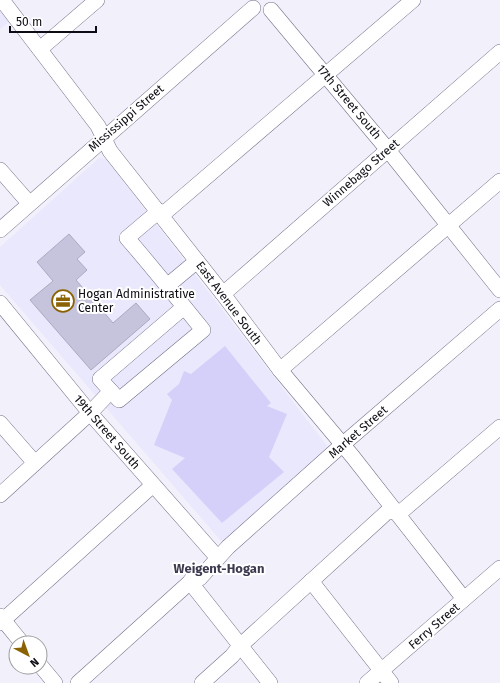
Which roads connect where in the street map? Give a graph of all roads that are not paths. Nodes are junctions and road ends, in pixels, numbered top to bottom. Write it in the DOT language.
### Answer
graph roads {
  1 [pos="2,0"];
  2 [pos="96,0"];
  3 [pos="413,0"];
  4 [pos="252,4"];
  5 [pos="273,5"];
  6 [pos="40,49"];
  7 [pos="500,52"];
  8 [pos="327,76"];
  9 [pos="104,137"];
  10 [pos="388,150"];
  11 [pos="0,170"];
  12 [pos="500,181"];
  13 [pos="29,203"];
  14 [pos="160,213"];
  15 [pos="448,226"];
  16 [pos="0,230"];
  17 [pos="197,261"];
  18 [pos="166,286"];
  19 [pos="500,290"];
  20 [pos="223,294"];
  21 [pos="0,303"];
  22 [pos="184,307"];
  23 [pos="500,309"];
  24 [pos="280,370"];
  25 [pos="111,391"];
  26 [pos="90,412"];
  27 [pos="0,423"];
  28 [pos="500,427"];
  29 [pos="342,445"];
  30 [pos="35,463"];
  31 [pos="153,485"];
  32 [pos="0,495"];
  33 [pos="395,511"];
  34 [pos="217,557"];
  35 [pos="500,568"];
  36 [pos="311,581"];
  37 [pos="190,582"];
  38 [pos="464,599"];
  39 [pos="1,620"];
  40 [pos="15,635"];
  41 [pos="240,646"];
  42 [pos="381,671"];
  43 [pos="48,675"];
  44 [pos="55,683"];
  45 [pos="78,683"];
  46 [pos="202,683"];
  47 [pos="270,683"];
  48 [pos="367,683"];
  49 [pos="391,683"];
  1 -- 6 [label="street, East Avenue South"];
  2 -- 6 [label="street"];
  3 -- 8 [label="street"];
  4 -- 5 [label="street"];
  4 -- 9 [label="street, Mississippi Street"];
  5 -- 8 [label="street, 17th Street South"];
  6 -- 9 [label="street, East Avenue South"];
  7 -- 10 [label="street, Winnebago Street"];
  8 -- 10 [label="street, 17th Street South"];
  8 -- 14 [label="street"];
  9 -- 13 [label="street, Mississippi Street"];
  9 -- 14 [label="street, East Avenue South"];
  10 -- 15 [label="street, 17th Street South"];
  10 -- 20 [label="street, Winnebago Street"];
  11 -- 13 [label="street"];
  12 -- 15 [label="street"];
  13 -- 16 [label="street, Mississippi Street"];
  14 -- 17 [label="street, East Avenue South"];
  14 -- 18 [label="street"];
  15 -- 19 [label="street, 17th Street South"];
  15 -- 24 [label="street"];
  17 -- 18 [label="street"];
  17 -- 20 [label="street, East Avenue South"];
  18 -- 22 [label="street"];
  20 -- 24 [label="street, East Avenue South"];
  21 -- 26 [label="street, 19th Street South"];
  22 -- 25 [label="street"];
  22 -- 25 [label="street"];
  23 -- 29 [label="street, Market Street"];
  24 -- 29 [label="street, East Avenue South"];
  25 -- 26 [label="street"];
  26 -- 30 [label="street"];
  26 -- 31 [label="street, 19th Street South"];
  27 -- 30 [label="street"];
  28 -- 33 [label="street"];
  29 -- 33 [label="street, East Avenue South"];
  29 -- 34 [label="street, Market Street"];
  30 -- 32 [label="street"];
  31 -- 34 [label="street, 19th Street South"];
  31 -- 39 [label="street"];
  33 -- 36 [label="street"];
  33 -- 38 [label="street, East Avenue South"];
  34 -- 37 [label="street, Market Street"];
  35 -- 38 [label="street, Ferry Street"];
  36 -- 41 [label="street"];
  36 -- 42 [label="street"];
  37 -- 41 [label="street"];
  37 -- 45 [label="street, Market Street"];
  38 -- 42 [label="street, Ferry Street"];
  39 -- 40 [label="street"];
  41 -- 46 [label="street"];
  41 -- 47 [label="street"];
  42 -- 48 [label="street, Ferry Street"];
  42 -- 49 [label="street"];
  43 -- 44 [label="street"];
}
